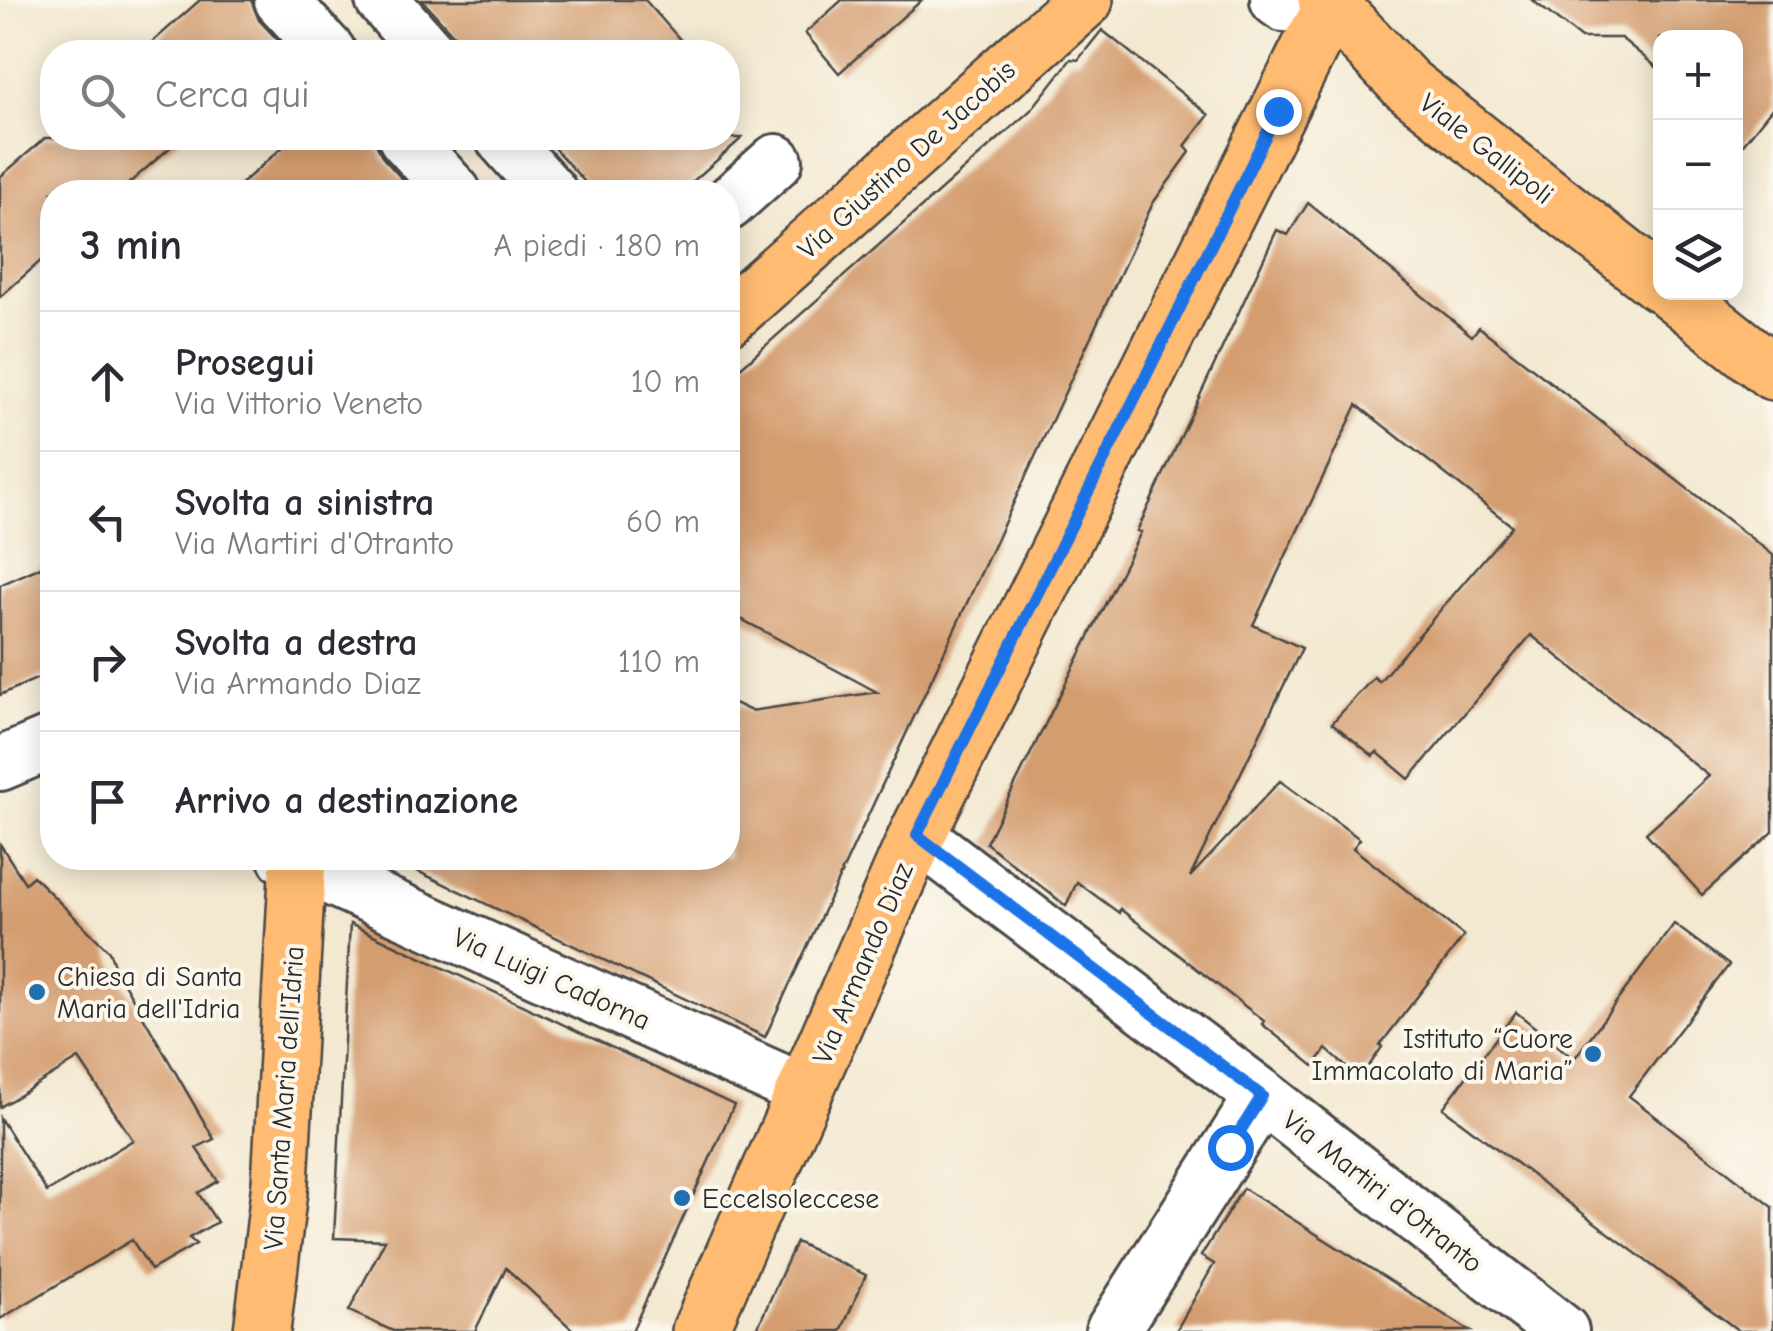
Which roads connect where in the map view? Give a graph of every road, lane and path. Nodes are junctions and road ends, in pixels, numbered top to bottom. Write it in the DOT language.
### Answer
graph roads {
  1 [pos="282,0"];
  2 [pos="382,0"];
  3 [pos="1085,0"];
  4 [pos="1277,0"];
  5 [pos="1332,3"];
  6 [pos="317,40"];
  7 [pos="417,40"];
  8 [pos="416,150"];
  9 [pos="513,150"];
  10 [pos="776,162"];
  11 [pos="443,180"];
  12 [pos="539,180"];
  13 [pos="740,194"];
  14 [pos="1653,278"];
  15 [pos="1682,300"];
  16 [pos="740,306"];
  17 [pos="1773,372"];
  18 [pos="917,835"];
  19 [pos="294,870"];
  20 [pos="318,870"];
  21 [pos="806,1092"];
  22 [pos="1262,1096"];
  23 [pos="262,1331"];
  24 [pos="700,1331"];
  25 [pos="1112,1331"];
  26 [pos="1562,1331"];
  1 -- 6 [label="street"];
  2 -- 7 [label="street"];
  3 -- 16 [label="main road, Via Giustino De Jacobis"];
  4 -- 5 [label="street"];
  5 -- 14 [label="main road, Viale Gallipoli"];
  5 -- 18 [label="main road, Via Armando Diaz"];
  8 -- 11 [label="street"];
  9 -- 12 [label="street"];
  10 -- 13 [label="street"];
  15 -- 17 [label="main road"];
  18 -- 21 [label="main road, Via Armando Diaz"];
  18 -- 22 [label="street, Via Martiri d'Otranto"];
  19 -- 23 [label="main road, Via Santa Maria dell'Idria"];
  20 -- 21 [label="street, Via Luigi Cadorna"];
  21 -- 24 [label="main road, Via Armando Diaz"];
  22 -- 25 [label="street"];
  22 -- 26 [label="street, Via Martiri d'Otranto"];
}
